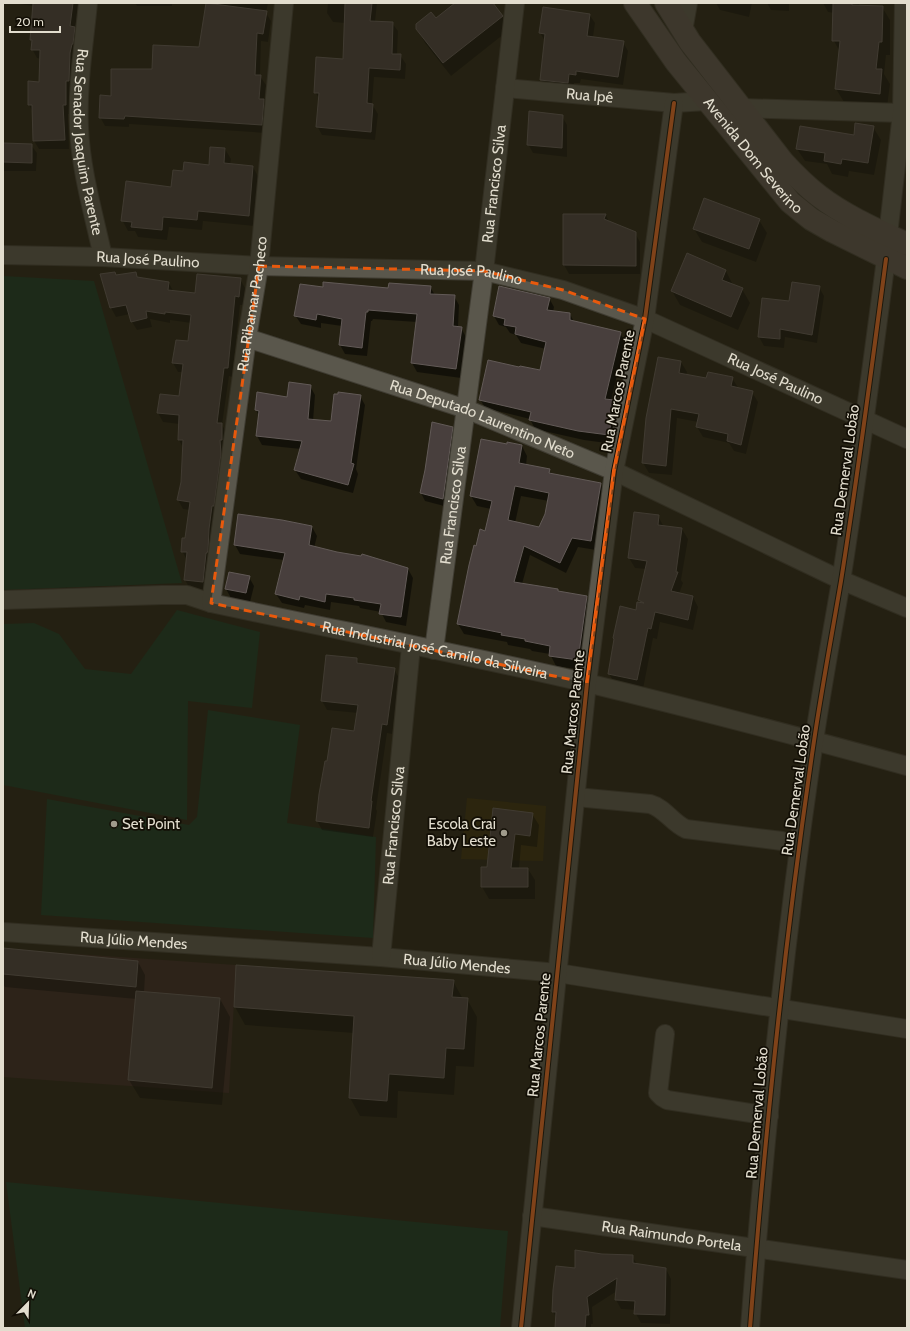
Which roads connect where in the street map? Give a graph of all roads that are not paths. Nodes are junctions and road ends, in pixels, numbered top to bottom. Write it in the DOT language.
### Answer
graph roads {
  1 [pos="88,3"];
  2 [pos="284,3"];
  3 [pos="515,3"];
  4 [pos="635,3"];
  5 [pos="666,3"];
  6 [pos="688,3"];
  7 [pos="904,3"];
  8 [pos="683,31"];
  9 [pos="505,88"];
  10 [pos="707,101"];
  11 [pos="674,103"];
  12 [pos="742,108"];
  13 [pos="902,113"];
  14 [pos="898,239"];
  15 [pos="3,255"];
  16 [pos="103,257"];
  17 [pos="886,259"];
  18 [pos="259,266"];
  19 [pos="907,268"];
  20 [pos="484,270"];
  21 [pos="645,319"];
  22 [pos="247,338"];
  23 [pos="466,409"];
  24 [pos="865,420"];
  25 [pos="907,439"];
  26 [pos="614,471"];
  27 [pos="841,580"];
  28 [pos="3,600"];
  29 [pos="211,604"];
  30 [pos="907,608"];
  31 [pos="411,646"];
  32 [pos="434,650"];
  33 [pos="587,683"];
  34 [pos="814,741"];
  35 [pos="907,766"];
  36 [pos="576,797"];
  37 [pos="782,841"];
  38 [pos="3,932"];
  39 [pos="381,957"];
  40 [pos="558,973"];
  41 [pos="779,1008"];
  42 [pos="907,1029"];
  43 [pos="665,1034"];
  44 [pos="769,1116"];
  45 [pos="532,1216"];
  46 [pos="756,1248"];
  47 [pos="907,1270"];
  48 [pos="521,1328"];
  49 [pos="750,1328"];
  1 -- 16 [label="street, Rua Senador Joaquim Parente"];
  2 -- 18 [label="street, Rua Ribamar Pacheco"];
  3 -- 9 [label="street, Rua Francisco Silva"];
  4 -- 10 [label="main road, Avenida Dom Severino"];
  5 -- 8 [label="main road, Avenida Dom Severino"];
  6 -- 8 [label="street"];
  7 -- 13 [label="street"];
  8 -- 12 [label="main road, Avenida Dom Severino"];
  9 -- 11 [label="street, Rua Ipê"];
  9 -- 20 [label="street, Rua Francisco Silva"];
  10 -- 11 [label="street"];
  10 -- 17 [label="main road, Avenida Dom Severino"];
  11 -- 21 [label="street, Rua Marcos Parente"];
  12 -- 13 [label="street"];
  12 -- 14 [label="main road, Avenida Dom Severino"];
  13 -- 14 [label="street"];
  15 -- 16 [label="street, Rua José Paulino"];
  16 -- 18 [label="street, Rua José Paulino"];
  17 -- 19 [label="main road, Avenida Dom Severino"];
  17 -- 24 [label="street, Rua Demerval Lobão"];
  18 -- 20 [label="street, Rua José Paulino"];
  18 -- 22 [label="street, Rua Ribamar Pacheco"];
  20 -- 21 [label="street, Rua José Paulino"];
  20 -- 23 [label="street, Rua Francisco Silva"];
  21 -- 24 [label="street, Rua José Paulino"];
  21 -- 26 [label="street, Rua Marcos Parente"];
  22 -- 23 [label="street, Rua Deputado Laurentino Neto"];
  22 -- 29 [label="street, Rua Ribamar Pacheco"];
  23 -- 26 [label="street, Rua Deputado Laurentino Neto"];
  23 -- 32 [label="street, Rua Francisco Silva"];
  24 -- 25 [label="street, Rua José Paulino"];
  24 -- 27 [label="street, Rua Demerval Lobão"];
  26 -- 27 [label="street, Rua Deputado Laurentino Neto"];
  26 -- 33 [label="street, Rua Marcos Parente"];
  27 -- 30 [label="street, Rua Deputado Laurentino Neto"];
  27 -- 34 [label="street, Rua Demerval Lobão"];
  28 -- 29 [label="street, Rua Industrial José Camilo da Silveira"];
  29 -- 31 [label="street, Rua Industrial José Camilo da Silveira"];
  31 -- 32 [label="street, Rua Industrial José Camilo da Silveira"];
  31 -- 39 [label="street, Rua Francisco Silva"];
  32 -- 33 [label="street, Rua Industrial José Camilo da Silveira"];
  33 -- 34 [label="street, Rua Industrial José Camilo da Silveira"];
  33 -- 36 [label="street, Rua Marcos Parente"];
  34 -- 35 [label="street, Rua Industrial José Camilo da Silveira"];
  34 -- 41 [label="street, Rua Demerval Lobão"];
  36 -- 37 [label="street"];
  36 -- 40 [label="street, Rua Marcos Parente"];
  38 -- 39 [label="street, Rua Júlio Mendes"];
  39 -- 40 [label="street, Rua Júlio Mendes"];
  40 -- 41 [label="street, Rua Júlio Mendes"];
  40 -- 45 [label="street, Rua Marcos Parente"];
  41 -- 42 [label="street, Rua Júlio Mendes"];
  41 -- 44 [label="street, Rua Demerval Lobão"];
  43 -- 44 [label="street"];
  44 -- 46 [label="street, Rua Demerval Lobão"];
  45 -- 46 [label="street, Rua Raimundo Portela"];
  45 -- 48 [label="street, Rua Marcos Parente"];
  46 -- 47 [label="street, Rua Raimundo Portela"];
  46 -- 49 [label="street, Rua Demerval Lobão"];
}
